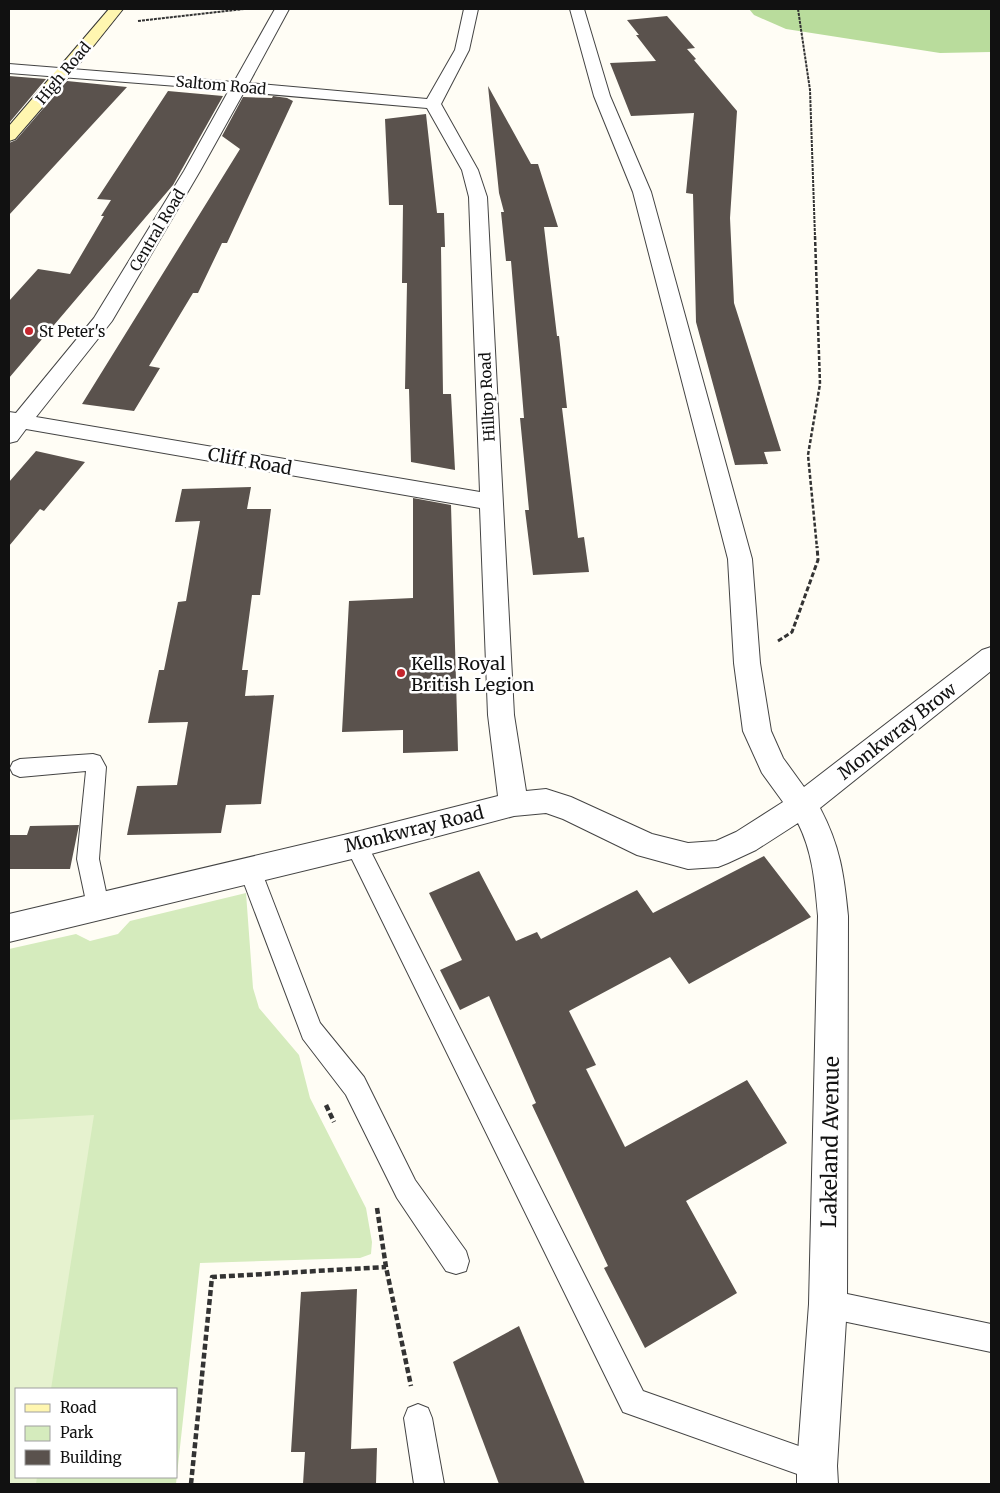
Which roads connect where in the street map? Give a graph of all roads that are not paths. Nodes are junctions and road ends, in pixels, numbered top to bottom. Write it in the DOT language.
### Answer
graph roads {
  1 [pos="116,9"];
  2 [pos="282,9"];
  3 [pos="472,9"];
  4 [pos="577,9"];
  5 [pos="9,68"];
  6 [pos="66,71"];
  7 [pos="238,86"];
  8 [pos="433,104"];
  9 [pos="9,136"];
  10 [pos="13,426"];
  11 [pos="492,502"];
  12 [pos="991,657"];
  13 [pos="20,768"];
  14 [pos="514,804"];
  15 [pos="802,805"];
  16 [pos="356,844"];
  17 [pos="250,870"];
  18 [pos="98,906"];
  19 [pos="9,928"];
  20 [pos="456,1261"];
  21 [pos="828,1304"];
  22 [pos="991,1338"];
  23 [pos="418,1418"];
  24 [pos="817,1475"];
  25 [pos="429,1484"];
  1 -- 6 [label="street, High Road"];
  2 -- 7 [label="street, Central Road"];
  3 -- 8 [label="street"];
  4 -- 15 [label="street, Lakeland Avenue"];
  5 -- 6 [label="street, Saltom Road"];
  6 -- 7 [label="street, Saltom Road"];
  6 -- 9 [label="street, High Road"];
  7 -- 8 [label="street, Saltom Road"];
  7 -- 10 [label="street, Central Road"];
  8 -- 11 [label="street, Hilltop Road"];
  10 -- 11 [label="street, Cliff Road"];
  11 -- 14 [label="street, Hilltop Road"];
  12 -- 15 [label="street, Monkwray Brow"];
  13 -- 18 [label="lane"];
  14 -- 15 [label="street, Monkwray Road"];
  14 -- 16 [label="street, Monkwray Road"];
  15 -- 21 [label="street, Lakeland Avenue"];
  16 -- 17 [label="street, Monkwray Road"];
  16 -- 24 [label="lane"];
  17 -- 18 [label="street, Monkwray Road"];
  17 -- 20 [label="lane"];
  18 -- 19 [label="street, Monkwray Road"];
  21 -- 22 [label="lane"];
  21 -- 24 [label="street, Lakeland Avenue"];
  23 -- 25 [label="lane"];
}
